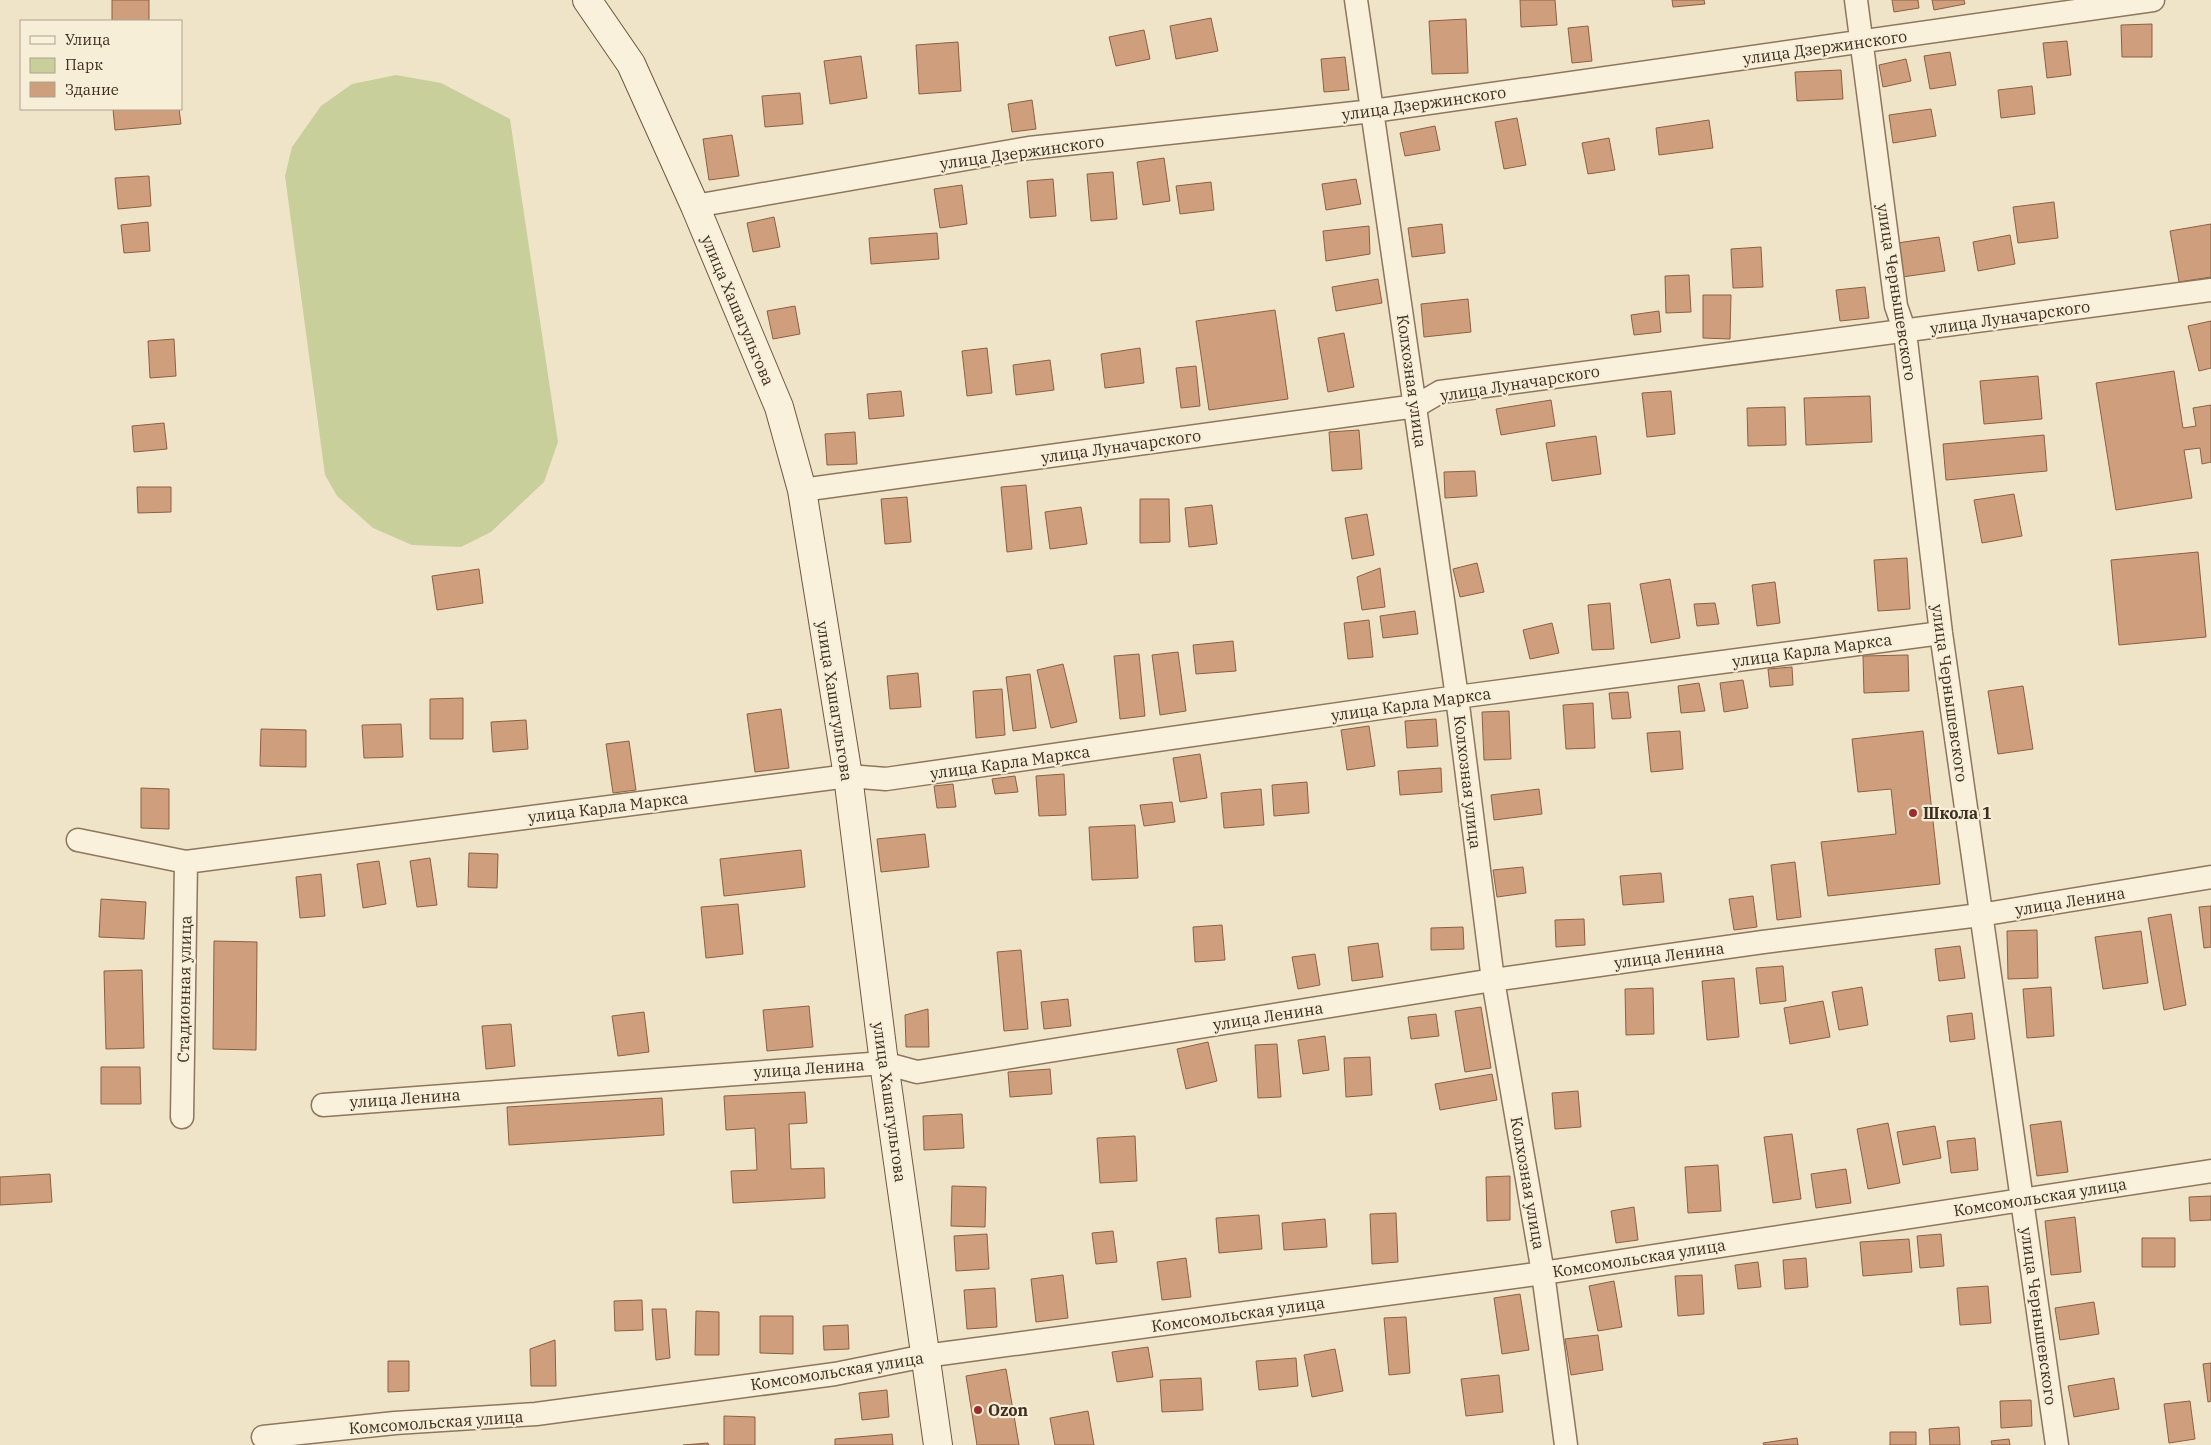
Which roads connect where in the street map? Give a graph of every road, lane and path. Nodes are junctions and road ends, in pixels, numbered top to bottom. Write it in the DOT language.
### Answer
graph roads {
  1 [pos="587,0"];
  2 [pos="1356,0"];
  3 [pos="1856,0"];
  4 [pos="2153,0"];
  5 [pos="1863,41"];
  6 [pos="1373,112"];
  7 [pos="695,206"];
  8 [pos="2211,290"];
  9 [pos="1905,332"];
  10 [pos="1416,406"];
  11 [pos="802,490"];
  12 [pos="1942,633"];
  13 [pos="1457,697"];
  14 [pos="848,776"];
  15 [pos="78,840"];
  16 [pos="186,862"];
  17 [pos="2211,878"];
  18 [pos="1980,915"];
  19 [pos="1493,980"];
  20 [pos="884,1063"];
  21 [pos="323,1104"];
  22 [pos="182,1117"];
  23 [pos="2211,1171"];
  24 [pos="2022,1199"];
  25 [pos="1543,1272"];
  26 [pos="926,1356"];
  27 [pos="263,1437"];
  28 [pos="938,1445"];
  29 [pos="1566,1445"];
  30 [pos="2057,1445"];
  1 -- 7 [label="main road, улица Хашагульгова"];
  2 -- 6 [label="street, Колхозная улица"];
  3 -- 5 [label="street, улица Чернышевского"];
  4 -- 5 [label="street, улица Дзержинского"];
  5 -- 6 [label="street, улица Дзержинского"];
  5 -- 9 [label="street, улица Чернышевского"];
  6 -- 7 [label="street, улица Дзержинского"];
  6 -- 10 [label="street, Колхозная улица"];
  7 -- 11 [label="main road, улица Хашагульгова"];
  8 -- 9 [label="street, улица Луначарского"];
  9 -- 10 [label="street, улица Луначарского"];
  9 -- 12 [label="street, улица Чернышевского"];
  10 -- 11 [label="street, улица Луначарского"];
  10 -- 13 [label="street, Колхозная улица"];
  11 -- 14 [label="main road, улица Хашагульгова"];
  12 -- 13 [label="street, улица Карла Маркса"];
  12 -- 18 [label="street, улица Чернышевского"];
  13 -- 14 [label="street, улица Карла Маркса"];
  13 -- 19 [label="street, Колхозная улица"];
  14 -- 16 [label="street, улица Карла Маркса"];
  14 -- 20 [label="main road, улица Хашагульгова"];
  15 -- 16 [label="street, улица Карла Маркса"];
  16 -- 22 [label="street, Стадионная улица"];
  17 -- 18 [label="street, улица Ленина"];
  18 -- 19 [label="street, улица Ленина"];
  18 -- 24 [label="street, улица Чернышевского"];
  19 -- 20 [label="street, улица Ленина"];
  19 -- 25 [label="street, Колхозная улица"];
  20 -- 21 [label="street, улица Ленина"];
  20 -- 26 [label="main road, улица Хашагульгова"];
  23 -- 24 [label="street, Комсомольская улица"];
  24 -- 25 [label="street, Комсомольская улица"];
  24 -- 30 [label="street, улица Чернышевского"];
  25 -- 26 [label="street, Комсомольская улица"];
  25 -- 29 [label="street, Колхозная улица"];
  26 -- 27 [label="street, Комсомольская улица"];
  26 -- 28 [label="main road, улица Хашагульгова"];
}
